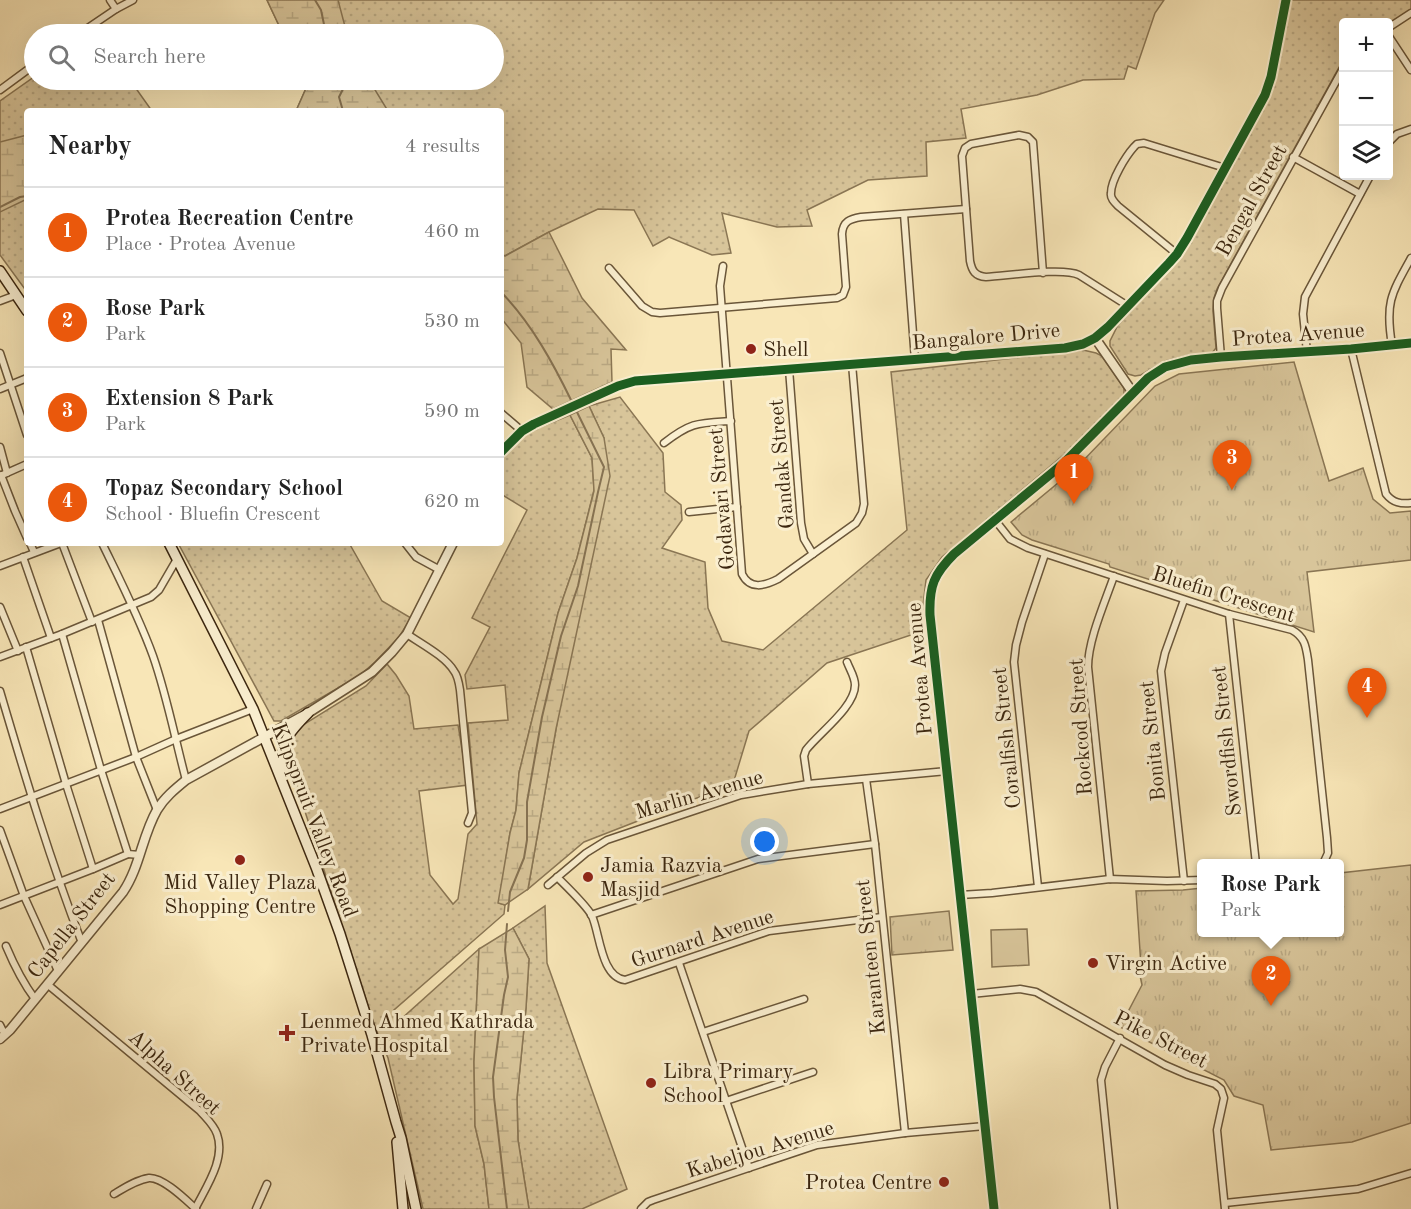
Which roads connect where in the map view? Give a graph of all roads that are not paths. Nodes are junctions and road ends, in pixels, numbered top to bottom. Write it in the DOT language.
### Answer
graph roads {
  1 [pos="110,0"];
  2 [pos="133,0"];
  3 [pos="1286,0"];
  4 [pos="116,9"];
  5 [pos="1411,13"];
  6 [pos="94,24"];
  7 [pos="1393,25"];
  8 [pos="1393,41"];
  9 [pos="1411,70"];
  10 [pos="24,72"];
  11 [pos="1341,72"];
  12 [pos="0,90"];
  13 [pos="1411,129"];
  14 [pos="1393,139"];
  15 [pos="1293,157"];
  16 [pos="1225,168"];
  17 [pos="1368,180"];
  18 [pos="1360,194"];
  19 [pos="966,209"];
  20 [pos="904,214"];
  21 [pos="1177,254"];
  22 [pos="1411,258"];
  23 [pos="723,266"];
  24 [pos="609,268"];
  25 [pos="0,271"];
  26 [pos="1043,273"];
  27 [pos="16,295"];
  28 [pos="0,301"];
  29 [pos="1128,306"];
  30 [pos="24,307"];
  31 [pos="722,308"];
  32 [pos="1095,338"];
  33 [pos="1411,343"];
  34 [pos="1392,345"];
  35 [pos="1351,349"];
  36 [pos="1307,352"];
  37 [pos="0,353"];
  38 [pos="1221,357"];
  39 [pos="915,360"];
  40 [pos="852,364"];
  41 [pos="789,369"];
  42 [pos="727,374"];
  43 [pos="24,379"];
  44 [pos="11,385"];
  45 [pos="0,389"];
  46 [pos="1133,393"];
  47 [pos="504,416"];
  48 [pos="731,421"];
  49 [pos="24,426"];
  50 [pos="522,431"];
  51 [pos="664,443"];
  52 [pos="0,447"];
  53 [pos="504,449"];
  54 [pos="24,465"];
  55 [pos="3,475"];
  56 [pos="1411,503"];
  57 [pos="737,507"];
  58 [pos="689,512"];
  59 [pos="995,520"];
  60 [pos="24,530"];
  61 [pos="31,546"];
  62 [pos="52,546"];
  63 [pos="62,546"];
  64 [pos="103,546"];
  65 [pos="172,546"];
  66 [pos="407,546"];
  67 [pos="452,546"];
  68 [pos="34,552"];
  69 [pos="813,554"];
  70 [pos="1045,554"];
  71 [pos="22,557"];
  72 [pos="178,558"];
  73 [pos="0,566"];
  74 [pos="440,570"];
  75 [pos="1114,576"];
  76 [pos="1184,600"];
  77 [pos="132,605"];
  78 [pos="0,607"];
  79 [pos="1229,614"];
  80 [pos="95,621"];
  81 [pos="62,634"];
  82 [pos="407,634"];
  83 [pos="51,638"];
  84 [pos="26,647"];
  85 [pos="18,651"];
  86 [pos="0,657"];
  87 [pos="848,662"];
  88 [pos="0,691"];
  89 [pos="253,709"];
  90 [pos="308,712"];
  91 [pos="264,737"];
  92 [pos="176,739"];
  93 [pos="136,756"];
  94 [pos="101,770"];
  95 [pos="947,771"];
  96 [pos="281,777"];
  97 [pos="867,779"];
  98 [pos="186,780"];
  99 [pos="66,784"];
  100 [pos="808,784"];
  101 [pos="31,798"];
  102 [pos="0,809"];
  103 [pos="158,810"];
  104 [pos="468,823"];
  105 [pos="0,830"];
  106 [pos="875,844"];
  107 [pos="128,854"];
  108 [pos="140,855"];
  109 [pos="1255,859"];
  110 [pos="1326,859"];
  111 [pos="93,869"];
  112 [pos="557,877"];
  113 [pos="1110,879"];
  114 [pos="1197,880"];
  115 [pos="1184,881"];
  116 [pos="59,882"];
  117 [pos="548,885"];
  118 [pos="1038,887"];
  119 [pos="960,895"];
  120 [pos="24,896"];
  121 [pos="0,905"];
  122 [pos="591,915"];
  123 [pos="882,917"];
  124 [pos="82,943"];
  125 [pos="6,946"];
  126 [pos="679,963"];
  127 [pos="58,971"];
  128 [pos="47,984"];
  129 [pos="971,994"];
  130 [pos="35,999"];
  131 [pos="804,999"];
  132 [pos="0,1025"];
  133 [pos="703,1032"];
  134 [pos="2,1037"];
  135 [pos="1120,1038"];
  136 [pos="813,1072"];
  137 [pos="726,1101"];
  138 [pos="396,1122"];
  139 [pos="985,1126"];
  140 [pos="905,1133"];
  141 [pos="749,1168"];
  142 [pos="1411,1173"];
  143 [pos="267,1184"];
  144 [pos="114,1194"];
  145 [pos="1225,1206"];
  146 [pos="196,1209"];
  147 [pos="256,1209"];
  148 [pos="402,1209"];
  149 [pos="417,1209"];
  150 [pos="641,1209"];
  151 [pos="994,1209"];
  152 [pos="1114,1209"];
  1 -- 4 [label="street"];
  2 -- 4 [label="street"];
  3 -- 16 [label="street, Bangalore Drive"];
  4 -- 6 [label="street"];
  5 -- 7 [label="street"];
  8 -- 9 [label="street"];
  10 -- 12 [label="street"];
  11 -- 15 [label="street, Bengal Street"];
  13 -- 14 [label="street"];
  15 -- 18 [label="street"];
  15 -- 38 [label="street, Bengal Street"];
  16 -- 21 [label="street, Bangalore Drive"];
  16 -- 21 [label="street"];
  17 -- 18 [label="street"];
  18 -- 36 [label="street"];
  19 -- 20 [label="street"];
  19 -- 26 [label="street"];
  19 -- 26 [label="street"];
  20 -- 31 [label="street"];
  20 -- 39 [label="street"];
  21 -- 29 [label="street, Bangalore Drive"];
  22 -- 34 [label="street"];
  23 -- 31 [label="street, Godavari Street"];
  24 -- 31 [label="street"];
  25 -- 27 [label="main road"];
  26 -- 29 [label="street"];
  27 -- 28 [label="street"];
  27 -- 30 [label="main road"];
  29 -- 32 [label="street, Bangalore Drive"];
  31 -- 42 [label="street, Godavari Street"];
  32 -- 39 [label="street, Bangalore Drive"];
  32 -- 46 [label="street"];
  33 -- 34 [label="street, Protea Avenue"];
  34 -- 35 [label="street, Protea Avenue"];
  35 -- 36 [label="street, Protea Avenue"];
  35 -- 56 [label="street"];
  36 -- 38 [label="street, Protea Avenue"];
  37 -- 44 [label="street"];
  38 -- 46 [label="street, Protea Avenue"];
  39 -- 40 [label="street, Bangalore Drive"];
  40 -- 41 [label="street, Bangalore Drive"];
  40 -- 69 [label="street, Godavari Street"];
  41 -- 42 [label="street, Bangalore Drive"];
  41 -- 69 [label="street, Gandak Street"];
  42 -- 48 [label="street, Godavari Street"];
  42 -- 50 [label="street, Bangalore Drive"];
  43 -- 44 [label="street"];
  44 -- 45 [label="street"];
  44 -- 49 [label="street"];
  46 -- 59 [label="street, Protea Avenue"];
  47 -- 50 [label="street"];
  48 -- 51 [label="street"];
  48 -- 57 [label="street, Godavari Street"];
  50 -- 53 [label="street, Bangalore Drive"];
  52 -- 55 [label="street"];
  54 -- 55 [label="street"];
  55 -- 60 [label="street"];
  57 -- 58 [label="street"];
  57 -- 69 [label="street, Godavari Street"];
  59 -- 70 [label="street, Bluefin Crescent"];
  59 -- 95 [label="street, Protea Avenue"];
  61 -- 68 [label="street"];
  62 -- 68 [label="street"];
  63 -- 80 [label="street"];
  64 -- 77 [label="street"];
  65 -- 72 [label="main road, Klipspruit Valley Road"];
  66 -- 74 [label="street"];
  67 -- 74 [label="street"];
  68 -- 71 [label="street"];
  70 -- 75 [label="street, Bluefin Crescent"];
  70 -- 118 [label="street, Coralfish Street"];
  71 -- 73 [label="street"];
  71 -- 83 [label="street"];
  72 -- 77 [label="street"];
  72 -- 89 [label="main road, Klipspruit Valley Road"];
  74 -- 82 [label="street"];
  75 -- 76 [label="street, Bluefin Crescent"];
  75 -- 113 [label="street, Rockcod Street"];
  76 -- 79 [label="street, Bluefin Crescent"];
  76 -- 115 [label="street, Bonita Street"];
  77 -- 80 [label="street"];
  77 -- 92 [label="street"];
  78 -- 85 [label="street"];
  79 -- 109 [label="street, Swordfish Street"];
  79 -- 110 [label="street, Bluefin Crescent"];
  80 -- 81 [label="street"];
  80 -- 93 [label="street"];
  81 -- 83 [label="street"];
  81 -- 94 [label="street"];
  82 -- 90 [label="street"];
  82 -- 104 [label="street"];
  83 -- 84 [label="street"];
  84 -- 85 [label="street"];
  84 -- 99 [label="street"];
  85 -- 86 [label="street"];
  87 -- 100 [label="street"];
  88 -- 101 [label="street"];
  89 -- 91 [label="main road, Klipspruit Valley Road"];
  89 -- 92 [label="street"];
  90 -- 91 [label="street"];
  90 -- 96 [label="main road"];
  91 -- 96 [label="main road, Klipspruit Valley Road"];
  91 -- 98 [label="street, Capella Street"];
  92 -- 93 [label="street"];
  92 -- 98 [label="street"];
  93 -- 94 [label="street"];
  93 -- 103 [label="street"];
  94 -- 99 [label="street"];
  94 -- 107 [label="street"];
  95 -- 97 [label="street, Marlin Avenue"];
  95 -- 119 [label="street, Protea Avenue"];
  96 -- 138 [label="main road, Klipspruit Valley Road"];
  97 -- 100 [label="street, Marlin Avenue"];
  97 -- 106 [label="street, Karanteen Street"];
  98 -- 103 [label="street, Capella Street"];
  99 -- 101 [label="street"];
  99 -- 111 [label="street"];
  100 -- 112 [label="street, Marlin Avenue"];
  101 -- 102 [label="street"];
  101 -- 116 [label="street"];
  103 -- 108 [label="street, Capella Street"];
  105 -- 120 [label="street"];
  106 -- 122 [label="street"];
  106 -- 123 [label="street, Karanteen Street"];
  107 -- 108 [label="street"];
  107 -- 111 [label="street"];
  108 -- 124 [label="street, Capella Street"];
  111 -- 116 [label="street"];
  112 -- 117 [label="street, Marlin Avenue"];
  112 -- 122 [label="street, Gurnard Avenue"];
  113 -- 115 [label="street"];
  113 -- 118 [label="street"];
  114 -- 115 [label="street"];
  116 -- 120 [label="street"];
  116 -- 124 [label="street"];
  118 -- 119 [label="street"];
  119 -- 129 [label="street, Protea Avenue"];
  120 -- 121 [label="street"];
  120 -- 127 [label="street"];
  122 -- 126 [label="street, Gurnard Avenue"];
  123 -- 126 [label="street, Gurnard Avenue"];
  123 -- 140 [label="street, Karanteen Street"];
  124 -- 127 [label="street, Capella Street"];
  125 -- 130 [label="street"];
  126 -- 133 [label="street"];
  127 -- 128 [label="street, Capella Street"];
  128 -- 130 [label="street, Capella Street"];
  128 -- 146 [label="street, Alpha Street"];
  129 -- 135 [label="street, Pike Street"];
  129 -- 139 [label="street, Protea Avenue"];
  130 -- 134 [label="street, Capella Street"];
  131 -- 133 [label="street"];
  132 -- 134 [label="street"];
  133 -- 137 [label="street"];
  135 -- 145 [label="street, Pike Street"];
  135 -- 152 [label="street"];
  136 -- 137 [label="street"];
  137 -- 141 [label="street"];
  138 -- 148 [label="main road, Klipspruit Valley Road"];
  138 -- 149 [label="main road, Klipspruit Valley Road"];
  139 -- 140 [label="street, Kabeljou Avenue"];
  139 -- 151 [label="street, Protea Avenue"];
  140 -- 141 [label="street, Kabeljou Avenue"];
  141 -- 150 [label="street, Kabeljou Avenue"];
  142 -- 145 [label="street"];
  143 -- 147 [label="street"];
  144 -- 146 [label="street"];
}
